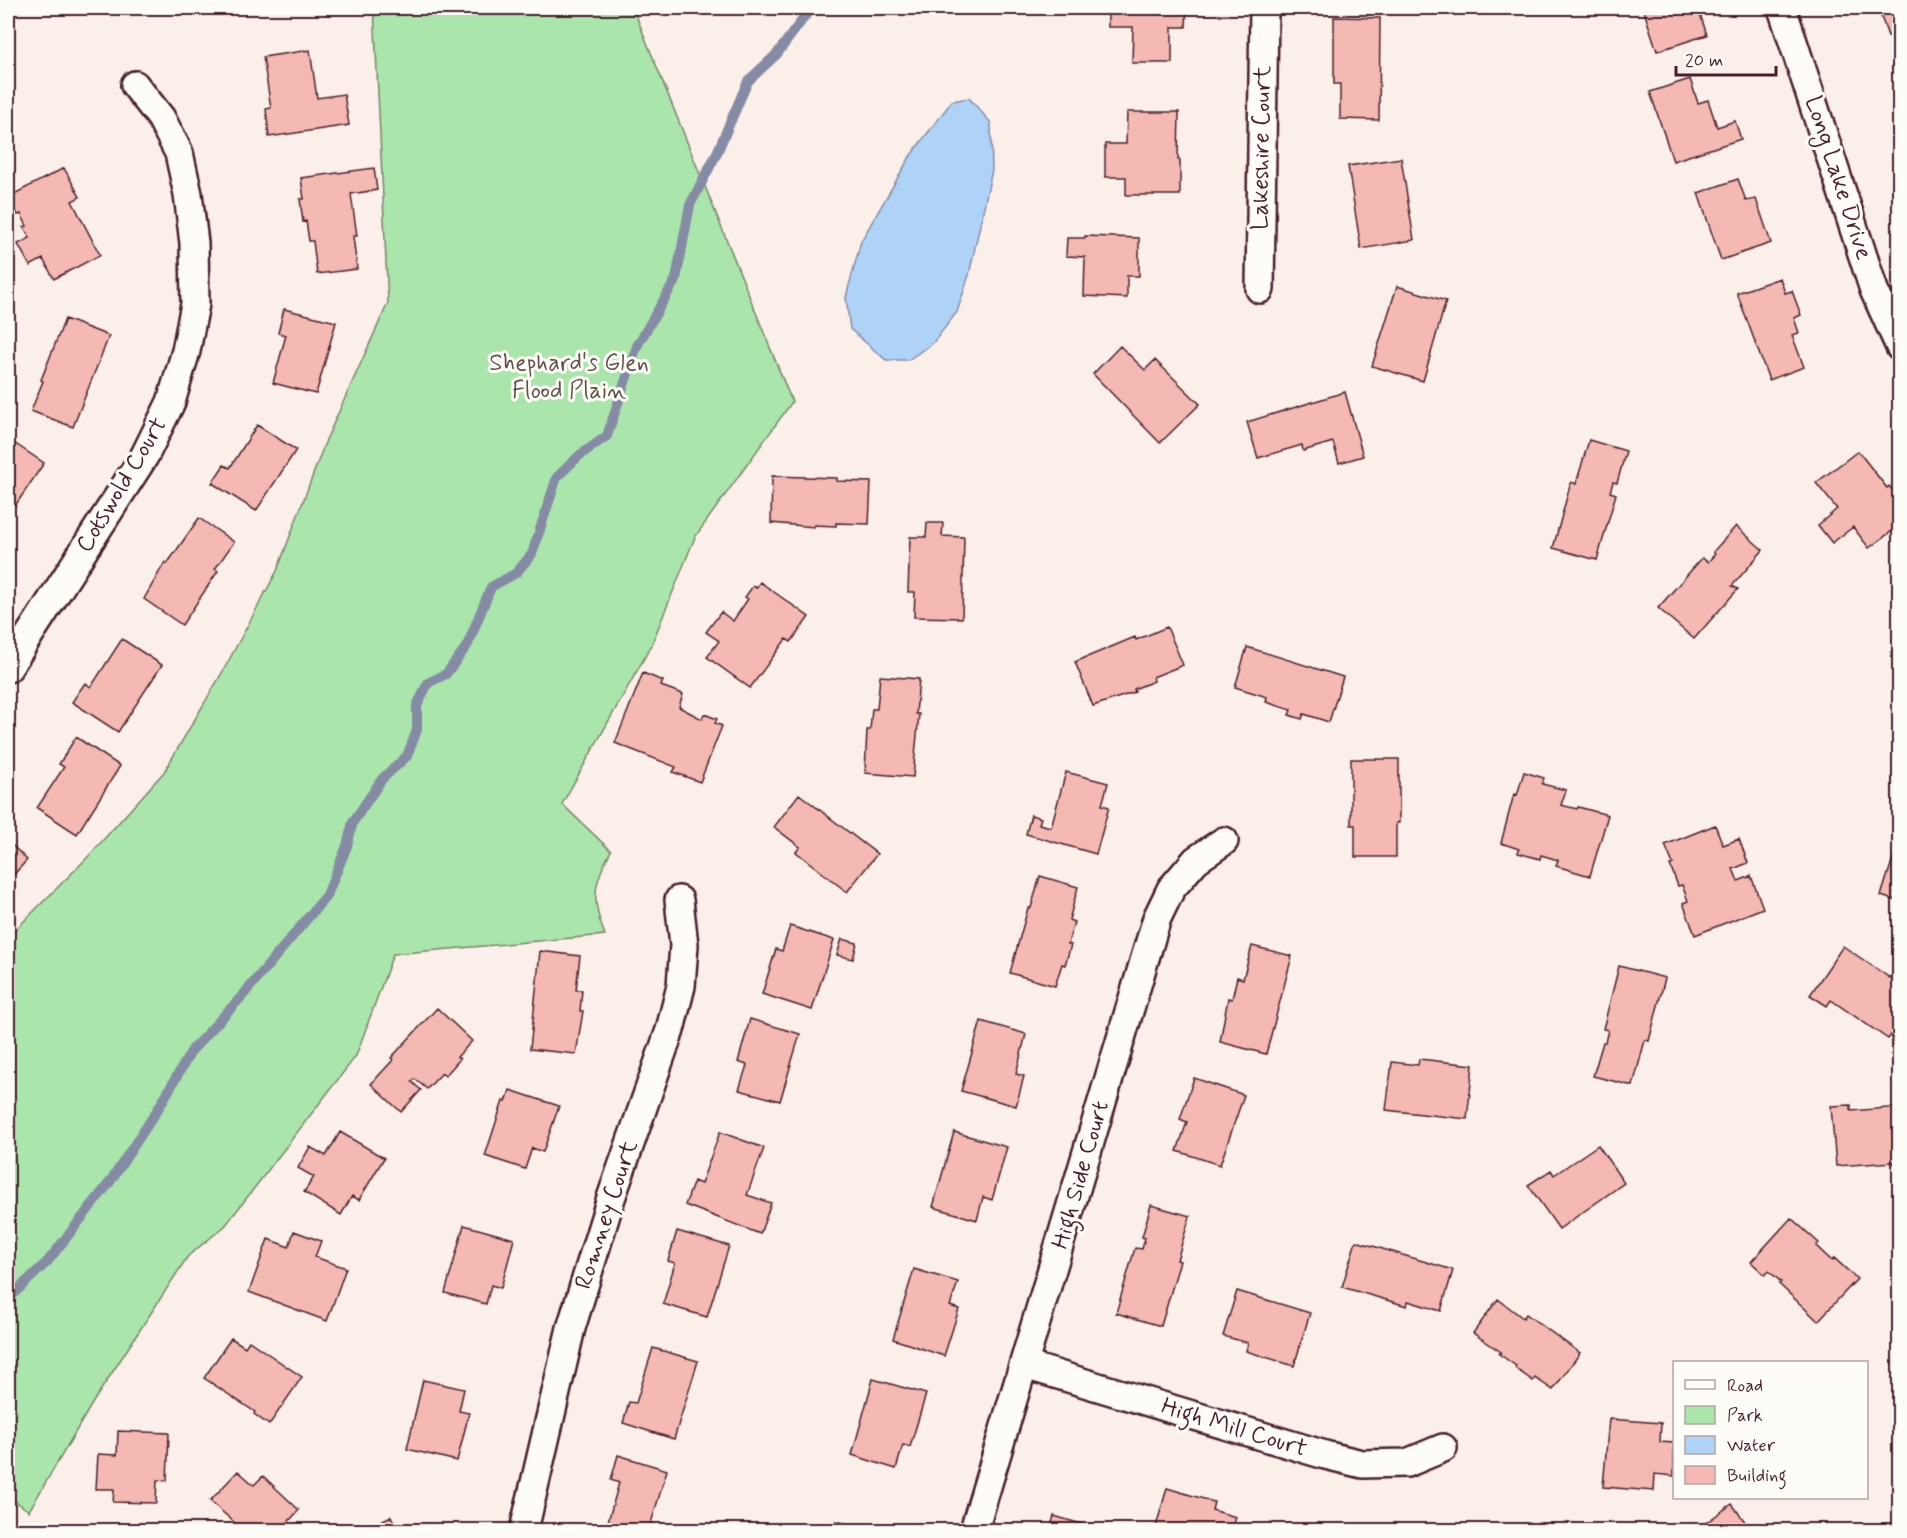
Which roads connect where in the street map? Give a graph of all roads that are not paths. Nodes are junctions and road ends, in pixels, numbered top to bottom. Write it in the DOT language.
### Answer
graph roads {
  1 [pos="1264,8"];
  2 [pos="1782,8"];
  3 [pos="135,85"];
  4 [pos="1260,289"];
  5 [pos="1899,347"];
  6 [pos="8,668"];
  7 [pos="1224,841"];
  8 [pos="679,900"];
  9 [pos="1025,1365"];
  10 [pos="1443,1448"];
  11 [pos="524,1530"];
  12 [pos="974,1530"];
  1 -- 4 [label="street, Lakeshire Court"];
  2 -- 5 [label="street, Long Lake Drive"];
  3 -- 6 [label="street, Cotswold Court"];
  7 -- 9 [label="street, High Side Court"];
  8 -- 11 [label="street, Romney Court"];
  9 -- 10 [label="street, High Mill Court"];
  9 -- 12 [label="street, High Side Court"];
}
